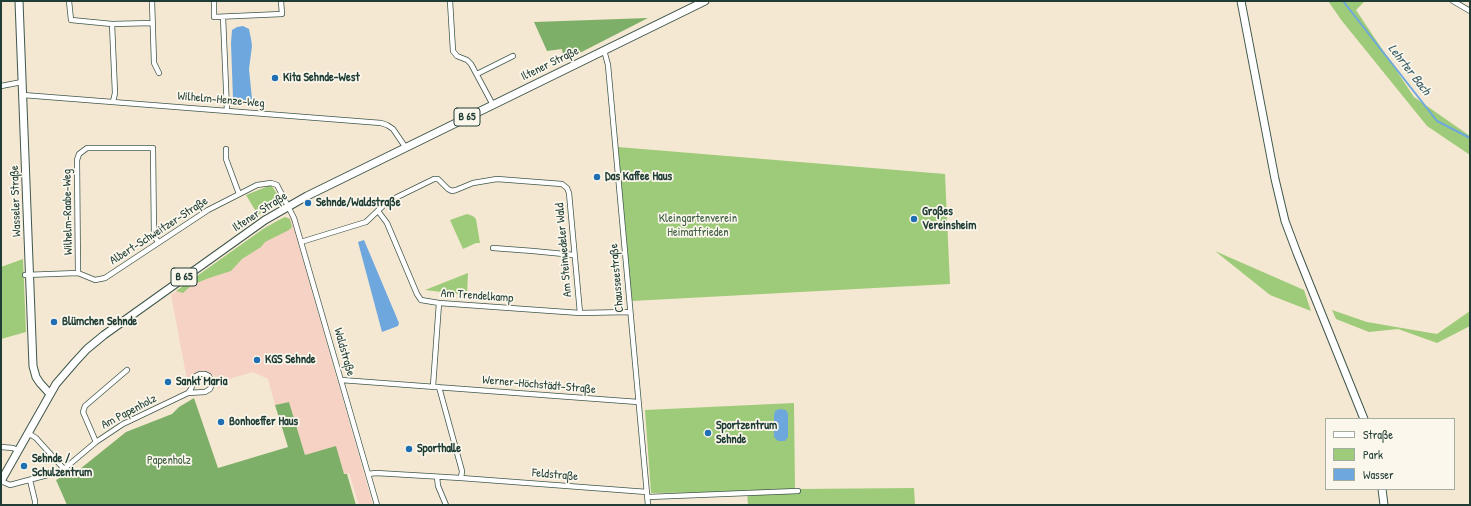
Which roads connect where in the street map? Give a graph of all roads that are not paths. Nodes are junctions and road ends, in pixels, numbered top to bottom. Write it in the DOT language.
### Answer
graph roads {
  1 [pos="20,1"];
  2 [pos="69,1"];
  3 [pos="152,1"];
  4 [pos="214,1"];
  5 [pos="281,1"];
  6 [pos="450,1"];
  7 [pos="705,1"];
  8 [pos="1241,1"];
  9 [pos="1453,1"];
  10 [pos="1470,11"];
  11 [pos="223,17"];
  12 [pos="152,23"];
  13 [pos="112,24"];
  14 [pos="604,50"];
  15 [pos="513,56"];
  16 [pos="159,73"];
  17 [pos="477,74"];
  18 [pos="22,82"];
  19 [pos="1,86"];
  20 [pos="23,95"];
  21 [pos="113,102"];
  22 [pos="492,105"];
  23 [pos="227,111"];
  24 [pos="406,148"];
  25 [pos="226,149"];
  26 [pos="239,194"];
  27 [pos="288,206"];
  28 [pos="378,211"];
  29 [pos="158,242"];
  30 [pos="301,242"];
  31 [pos="493,248"];
  32 [pos="574,255"];
  33 [pos="78,273"];
  34 [pos="27,275"];
  35 [pos="439,303"];
  36 [pos="630,312"];
  37 [pos="580,313"];
  38 [pos="127,370"];
  39 [pos="341,380"];
  40 [pos="433,386"];
  41 [pos="439,387"];
  42 [pos="188,393"];
  43 [pos="50,394"];
  44 [pos="638,402"];
  45 [pos="1364,418"];
  46 [pos="28,433"];
  47 [pos="96,442"];
  48 [pos="1,447"];
  49 [pos="19,451"];
  50 [pos="64,469"];
  51 [pos="368,474"];
  52 [pos="437,477"];
  53 [pos="461,478"];
  54 [pos="30,480"];
  55 [pos="1,481"];
  56 [pos="1382,490"];
  57 [pos="798,491"];
  58 [pos="647,495"];
  59 [pos="35,505"];
  60 [pos="377,505"];
  61 [pos="446,505"];
  62 [pos="648,505"];
  63 [pos="1384,505"];
  1 -- 18 [label="main road, Wasseler Straße"];
  2 -- 13 [label="street"];
  3 -- 12 [label="street"];
  4 -- 11 [label="street"];
  5 -- 11 [label="street"];
  6 -- 17 [label="street"];
  7 -- 14 [label="main road, B 65"];
  8 -- 45 [label="main road"];
  9 -- 10 [label="street"];
  11 -- 23 [label="street"];
  12 -- 13 [label="street"];
  12 -- 16 [label="street"];
  13 -- 21 [label="street"];
  14 -- 22 [label="main road, Iltener Straße / B 65"];
  14 -- 36 [label="street, Chausseestraße"];
  15 -- 17 [label="street"];
  17 -- 22 [label="street"];
  18 -- 19 [label="street"];
  18 -- 20 [label="main road, Wasseler Straße"];
  20 -- 21 [label="street, Wilhelm-Henze-Weg"];
  20 -- 34 [label="main road, Wasseler Straße"];
  21 -- 23 [label="street, Wilhelm-Henze-Weg"];
  22 -- 24 [label="main road, Iltener Straße / B 65"];
  23 -- 24 [label="street, Wilhelm-Henze-Weg"];
  24 -- 27 [label="main road, Iltener Straße / B 65"];
  25 -- 26 [label="street"];
  26 -- 27 [label="street, Albert-Schweitzer-Straße"];
  26 -- 29 [label="street, Albert-Schweitzer-Straße"];
  27 -- 30 [label="street, Waldstraße"];
  27 -- 43 [label="main road, Iltener Straße / B 65"];
  28 -- 30 [label="street, Am Steinwedeler Wald"];
  28 -- 32 [label="street, Am Steinwedeler Wald"];
  28 -- 35 [label="street, Am Trendelkamp"];
  29 -- 33 [label="street, Albert-Schweitzer-Straße"];
  29 -- 33 [label="street, Wilhelm-Raabe-Weg"];
  30 -- 39 [label="street, Waldstraße"];
  31 -- 32 [label="street"];
  32 -- 37 [label="street, Am Steinwedeler Wald"];
  33 -- 34 [label="street, Albert-Schweitzer-Straße"];
  34 -- 43 [label="main road, Wasseler Straße"];
  35 -- 37 [label="street, Am Trendelkamp"];
  35 -- 40 [label="street"];
  36 -- 37 [label="street, Am Trendelkamp"];
  36 -- 44 [label="street, Chausseestraße"];
  38 -- 47 [label="street"];
  39 -- 40 [label="street, Werner-Höchstädt-Straße"];
  39 -- 51 [label="street, Waldstraße"];
  40 -- 41 [label="street, Werner-Höchstädt-Straße"];
  41 -- 44 [label="street, Werner-Höchstädt-Straße"];
  41 -- 53 [label="street"];
  42 -- 42 [label="street, Am Papenholz"];
  42 -- 47 [label="street, Am Papenholz"];
  43 -- 46 [label="main road, Iltener Straße / B 65"];
  44 -- 58 [label="street, Chausseestraße"];
  46 -- 49 [label="main road, Iltener Straße / B 65"];
  46 -- 50 [label="street"];
  47 -- 50 [label="street, Am Papenholz"];
  48 -- 49 [label="street"];
  49 -- 55 [label="main road, Iltener Straße / B 65"];
  50 -- 54 [label="street, Am Papenholz"];
  51 -- 52 [label="street, Feldstraße"];
  51 -- 60 [label="street, Waldstraße"];
  52 -- 53 [label="street, Feldstraße"];
  52 -- 61 [label="street"];
  53 -- 58 [label="street, Feldstraße"];
  54 -- 55 [label="street, Am Papenholz"];
  54 -- 59 [label="street"];
  56 -- 63 [label="main road"];
  57 -- 58 [label="street, Feldstraße"];
  58 -- 62 [label="street, Chausseestraße"];
}
